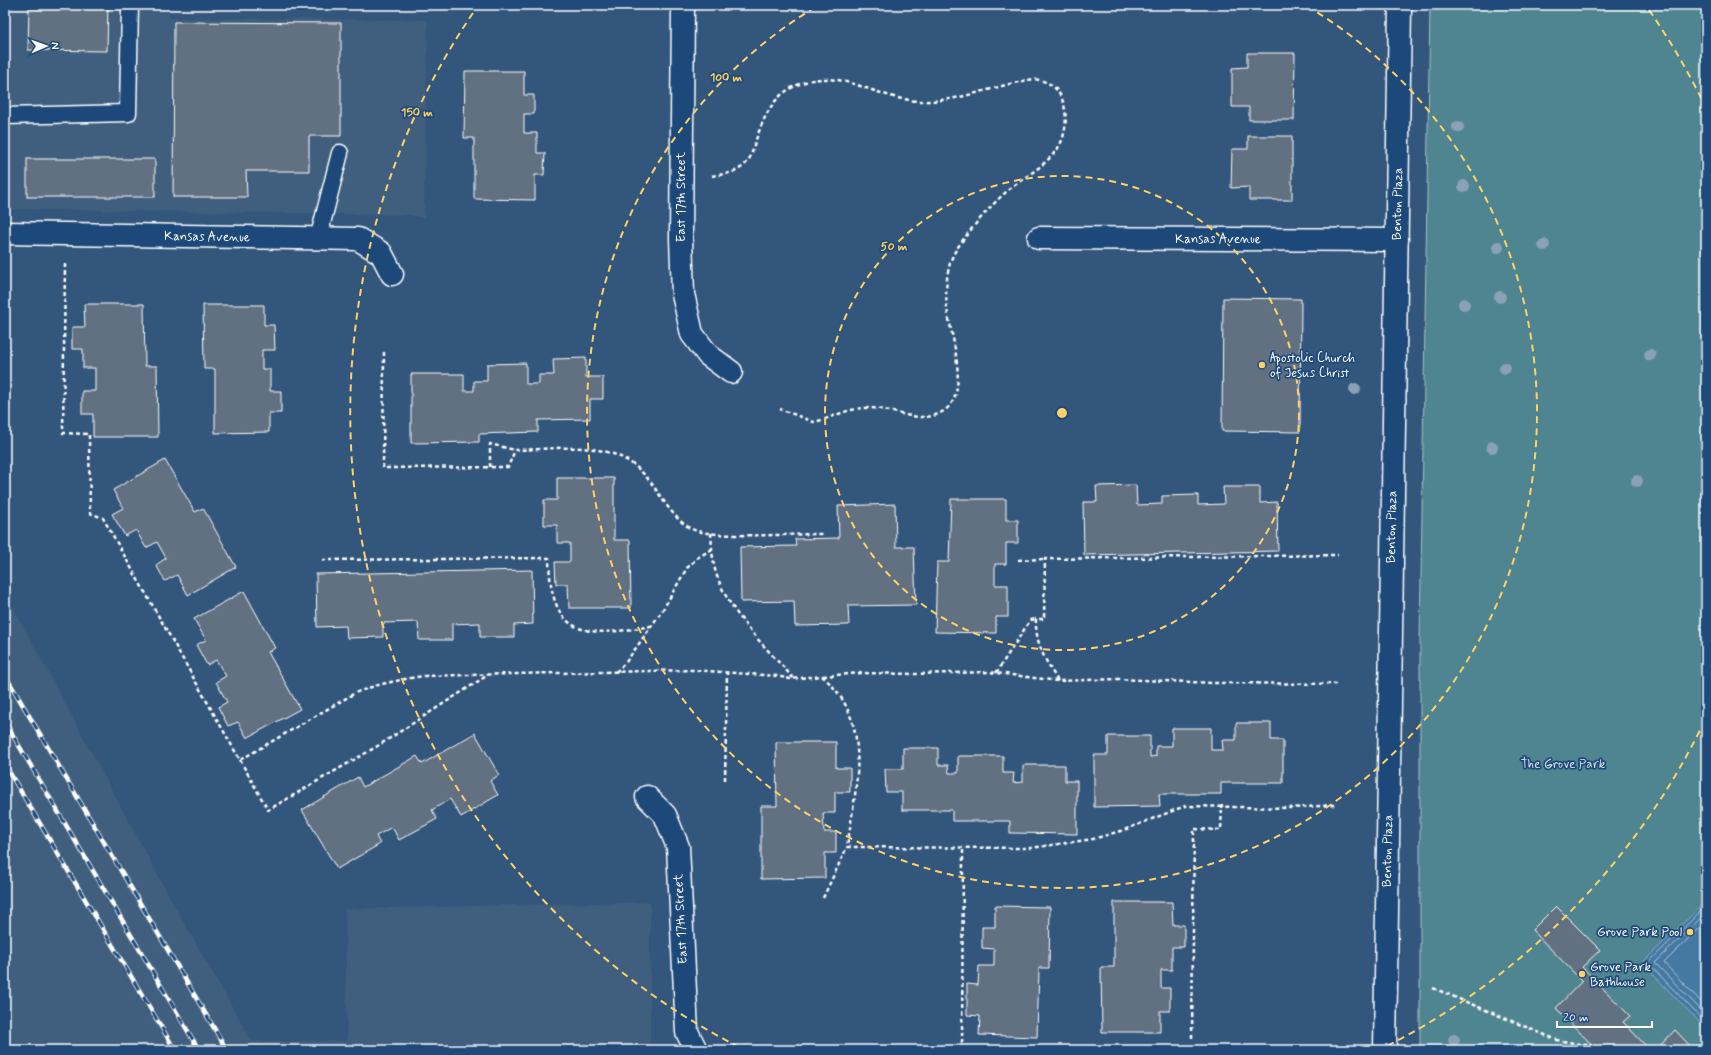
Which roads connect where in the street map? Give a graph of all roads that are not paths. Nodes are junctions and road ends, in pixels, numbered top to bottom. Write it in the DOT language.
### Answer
graph roads {
  1 [pos="130,5"];
  2 [pos="683,5"];
  3 [pos="1400,5"];
  4 [pos="5,116"];
  5 [pos="340,153"];
  6 [pos="5,233"];
  7 [pos="1039,238"];
  8 [pos="318,239"];
  9 [pos="1397,240"];
  10 [pos="392,274"];
  11 [pos="731,372"];
  12 [pos="647,797"];
  13 [pos="696,1050"];
  14 [pos="1385,1050"];
  1 -- 4 [label="lane"];
  2 -- 11 [label="street, East 17th Street"];
  3 -- 9 [label="street, Benton Plaza"];
  5 -- 8 [label="lane"];
  6 -- 8 [label="street, Kansas Avenue"];
  7 -- 9 [label="street, Kansas Avenue"];
  8 -- 10 [label="street, Kansas Avenue"];
  9 -- 14 [label="street, Benton Plaza"];
  12 -- 13 [label="street, East 17th Street"];
}
